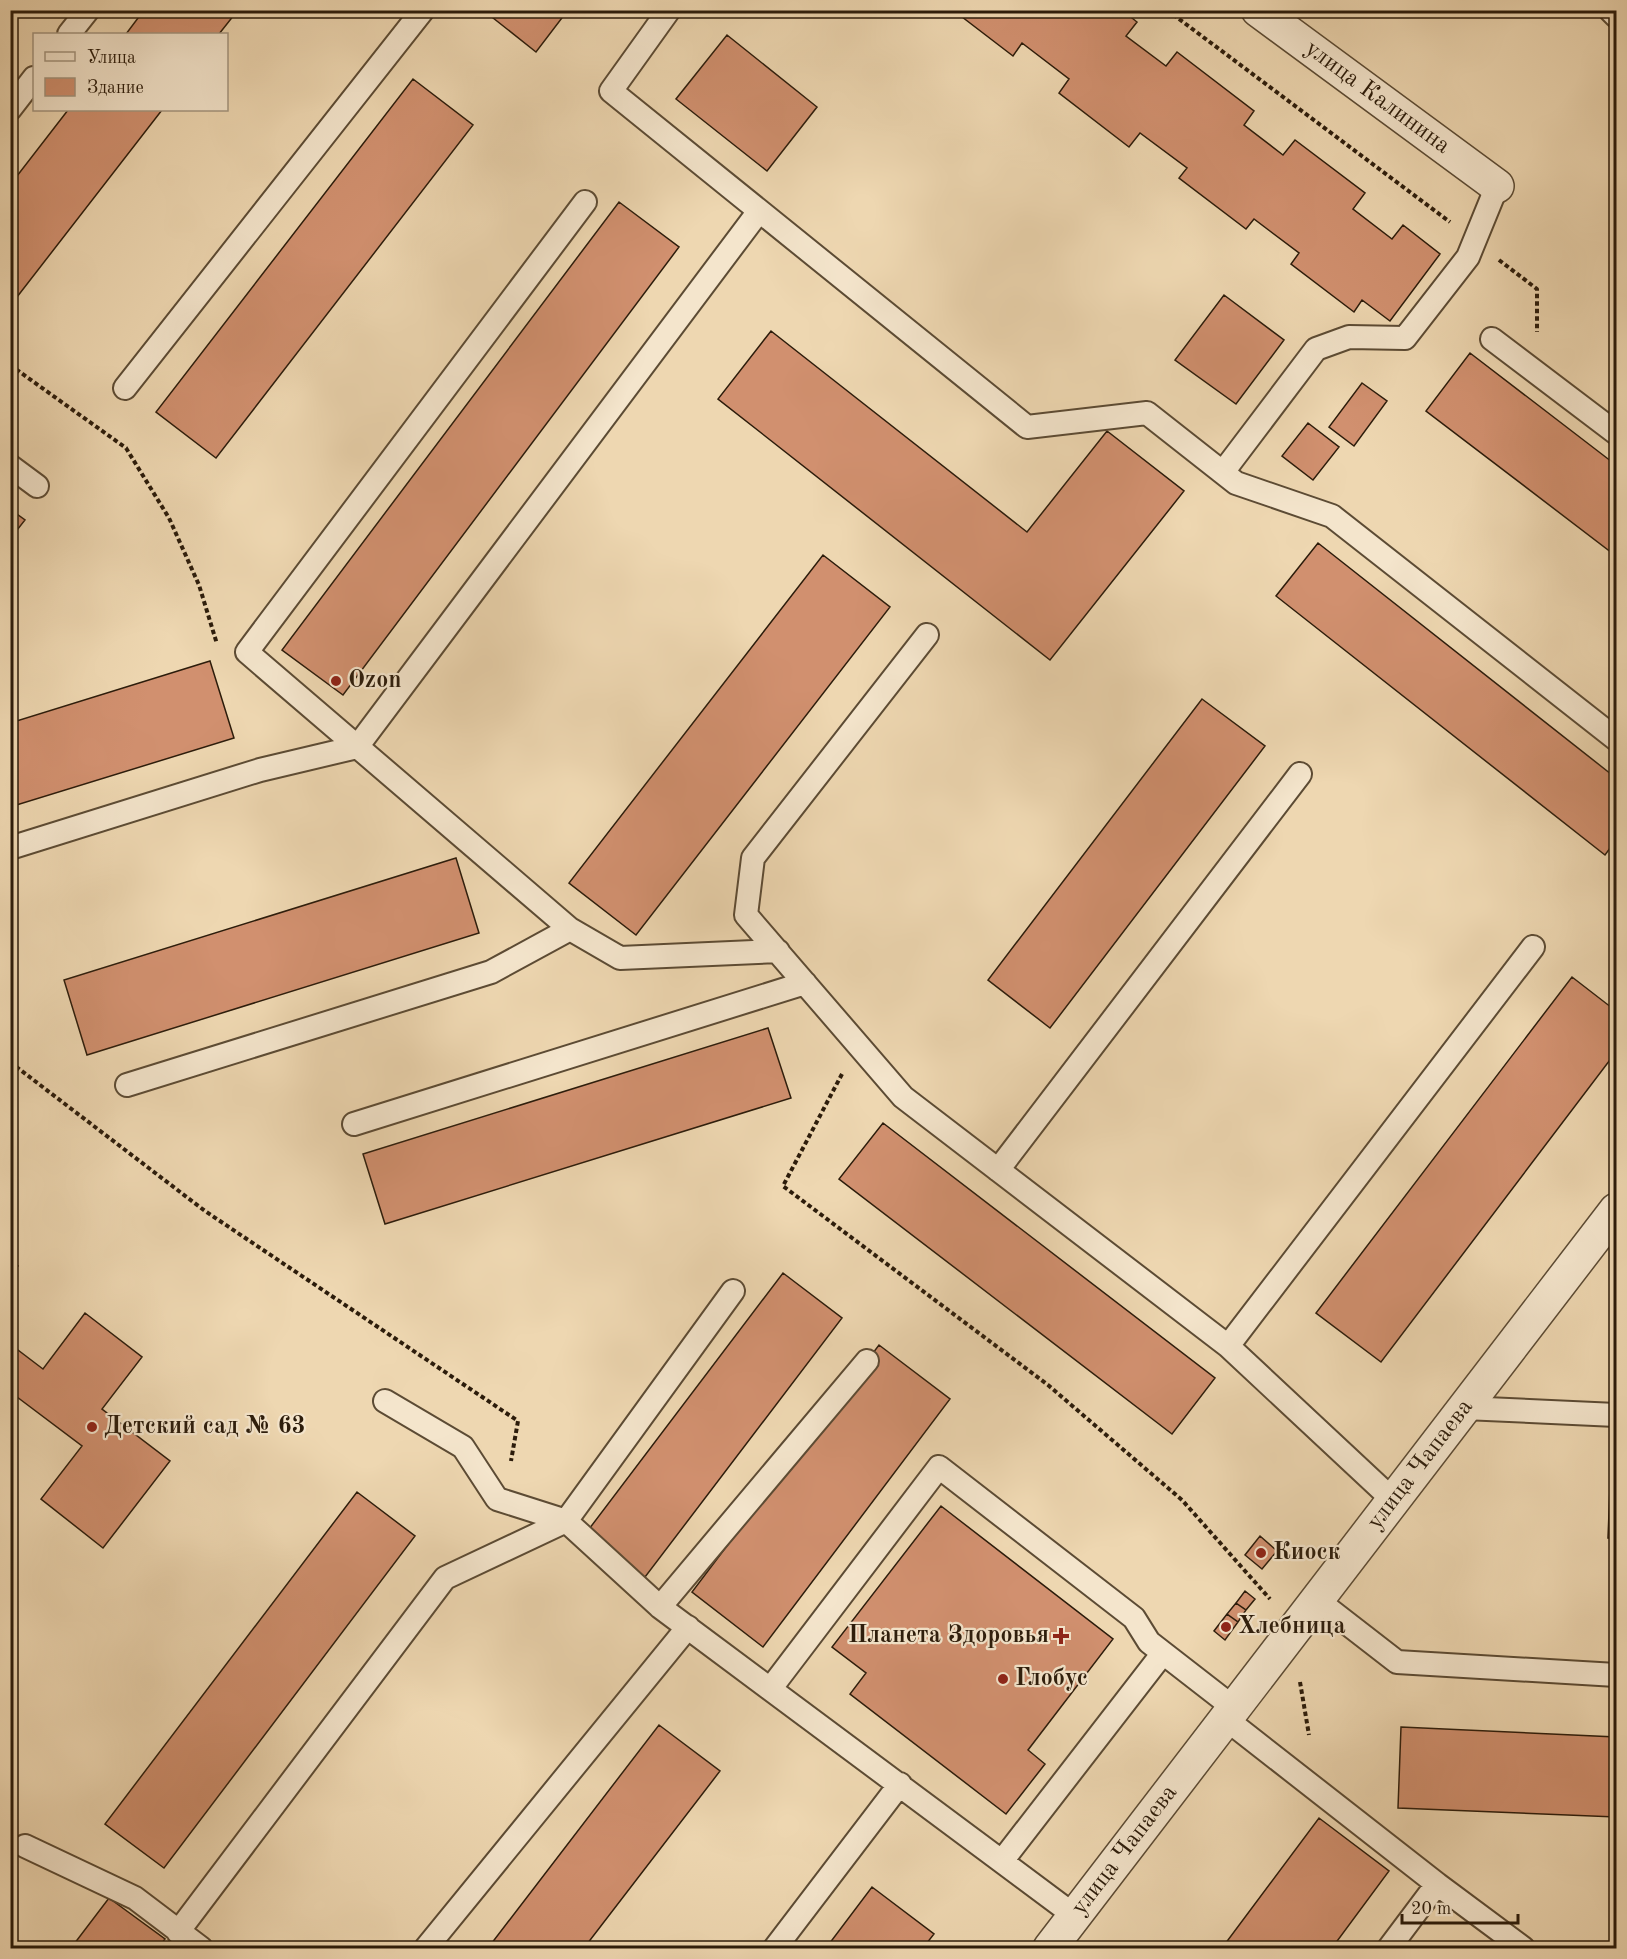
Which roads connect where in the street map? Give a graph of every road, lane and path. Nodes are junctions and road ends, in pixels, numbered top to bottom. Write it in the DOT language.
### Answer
graph roads {
  1 [pos="88,10"];
  2 [pos="423,10"];
  3 [pos="669,10"];
  4 [pos="1167,10"];
  5 [pos="1258,10"];
  6 [pos="1610,10"];
  7 [pos="1617,16"];
  8 [pos="70,33"];
  9 [pos="33,79"];
  10 [pos="10,109"];
  11 [pos="1497,186"];
  12 [pos="585,202"];
  13 [pos="759,211"];
  14 [pos="1475,241"];
  15 [pos="1537,289"];
  16 [pos="1492,339"];
  17 [pos="10,365"];
  18 [pos="125,388"];
  19 [pos="1617,433"];
  20 [pos="10,466"];
  21 [pos="1223,472"];
  22 [pos="37,486"];
  23 [pos="927,635"];
  24 [pos="247,652"];
  25 [pos="1617,739"];
  26 [pos="357,747"];
  27 [pos="1300,774"];
  28 [pos="10,848"];
  29 [pos="570,929"];
  30 [pos="1533,947"];
  31 [pos="778,951"];
  32 [pos="805,983"];
  33 [pos="858,1044"];
  34 [pos="10,1062"];
  35 [pos="127,1085"];
  36 [pos="354,1124"];
  37 [pos="998,1170"];
  38 [pos="1617,1210"];
  39 [pos="733,1291"];
  40 [pos="1228,1346"];
  41 [pos="867,1361"];
  42 [pos="386,1401"];
  43 [pos="1464,1408"];
  44 [pos="1617,1415"];
  45 [pos="510,1467"];
  46 [pos="1394,1501"];
  47 [pos="566,1521"];
  48 [pos="1270,1599"];
  49 [pos="1317,1600"];
  50 [pos="660,1607"];
  51 [pos="688,1627"];
  52 [pos="1163,1653"];
  53 [pos="1298,1672"];
  54 [pos="1617,1676"];
  55 [pos="771,1688"];
  56 [pos="1230,1714"];
  57 [pos="1309,1735"];
  58 [pos="900,1784"];
  59 [pos="25,1846"];
  60 [pos="1002,1861"];
  61 [pos="1437,1884"];
  62 [pos="1075,1916"];
  63 [pos="178,1932"];
  64 [pos="201,1948"];
  65 [pos="426,1948"];
  66 [pos="775,1948"];
  67 [pos="1050,1948"];
  68 [pos="1389,1948"];
  69 [pos="1523,1948"];
  1 -- 8 [label="lane"];
  2 -- 18 [label="lane"];
  3 -- 13 [label="lane"];
  4 -- 14 [label="path"];
  5 -- 11 [label="street, улица Калинина"];
  6 -- 7 [label="lane"];
  9 -- 10 [label="lane"];
  11 -- 14 [label="lane"];
  12 -- 24 [label="lane"];
  13 -- 21 [label="lane"];
  13 -- 26 [label="lane"];
  14 -- 15 [label="path"];
  14 -- 21 [label="lane"];
  16 -- 19 [label="lane"];
  17 -- 24 [label="path"];
  20 -- 22 [label="lane"];
  21 -- 25 [label="lane"];
  23 -- 31 [label="lane"];
  24 -- 26 [label="lane"];
  26 -- 28 [label="lane"];
  26 -- 29 [label="lane"];
  27 -- 37 [label="lane"];
  29 -- 31 [label="lane"];
  29 -- 35 [label="lane"];
  30 -- 40 [label="lane"];
  31 -- 32 [label="lane"];
  32 -- 33 [label="lane"];
  32 -- 36 [label="lane"];
  33 -- 37 [label="lane"];
  33 -- 48 [label="path"];
  34 -- 45 [label="path"];
  37 -- 40 [label="lane"];
  38 -- 43 [label="street, улица Чапаева"];
  39 -- 47 [label="lane"];
  40 -- 46 [label="lane"];
  41 -- 50 [label="lane"];
  42 -- 47 [label="lane"];
  43 -- 44 [label="lane"];
  43 -- 46 [label="street, улица Чапаева"];
  46 -- 49 [label="street, улица Чапаева"];
  47 -- 50 [label="lane"];
  47 -- 63 [label="lane"];
  49 -- 54 [label="lane"];
  49 -- 56 [label="street, улица Чапаева"];
  50 -- 51 [label="lane"];
  51 -- 55 [label="lane"];
  51 -- 65 [label="lane"];
  52 -- 55 [label="lane"];
  52 -- 56 [label="lane"];
  52 -- 60 [label="lane"];
  53 -- 57 [label="path"];
  55 -- 58 [label="lane"];
  56 -- 61 [label="lane"];
  56 -- 62 [label="street, улица Чапаева"];
  58 -- 60 [label="lane"];
  58 -- 66 [label="lane"];
  59 -- 63 [label="lane"];
  60 -- 62 [label="lane"];
  61 -- 68 [label="lane"];
  61 -- 69 [label="lane"];
  62 -- 67 [label="street, улица Чапаева"];
  63 -- 64 [label="lane"];
}
